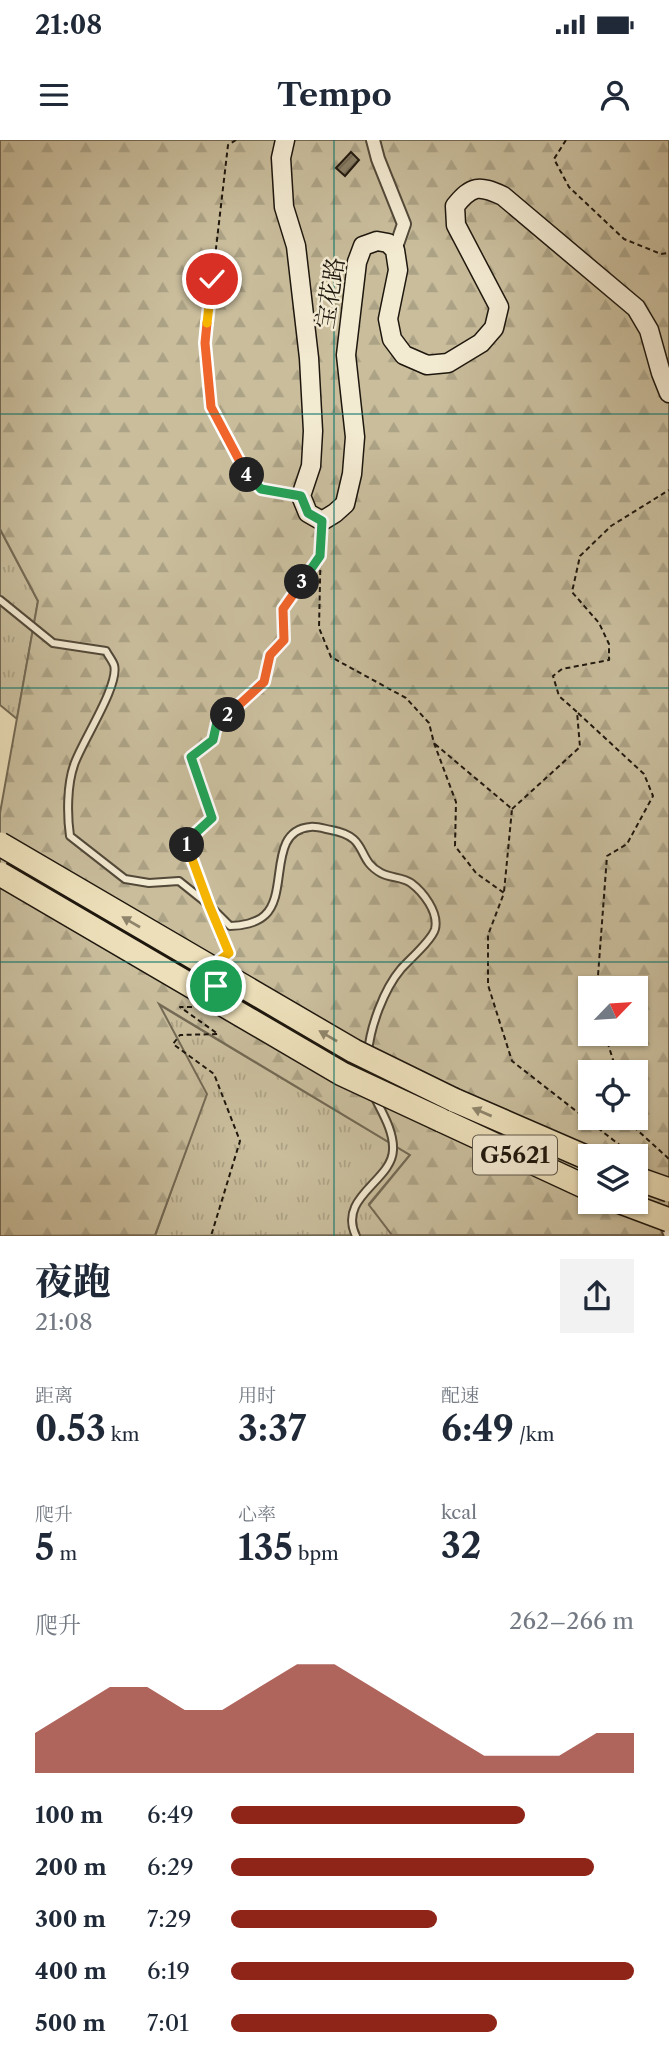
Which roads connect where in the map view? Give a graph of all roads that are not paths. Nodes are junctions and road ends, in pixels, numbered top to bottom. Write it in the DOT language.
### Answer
graph roads {
  1 [pos="285,140"];
  2 [pos="373,140"];
  3 [pos="395,250"];
  4 [pos="669,393"];
  5 [pos="0,600"];
  6 [pos="0,844"];
  7 [pos="0,874"];
  8 [pos="369,1062"];
  9 [pos="370,1074"];
  10 [pos="578,1154"];
  11 [pos="578,1184"];
  12 [pos="663,1216"];
  13 [pos="356,1236"];
  14 [pos="668,1236"];
  1 -- 3 [label="main road, 宝花路"];
  2 -- 3 [label="street"];
  3 -- 4 [label="main road"];
  5 -- 8 [label="lane"];
  10 -- 6 [label="highway, G5621, one-way, bridge"];
  7 -- 11 [label="highway, G5621, bridge"];
  9 -- 13 [label="lane"];
  12 -- 14 [label="lane"];
}
